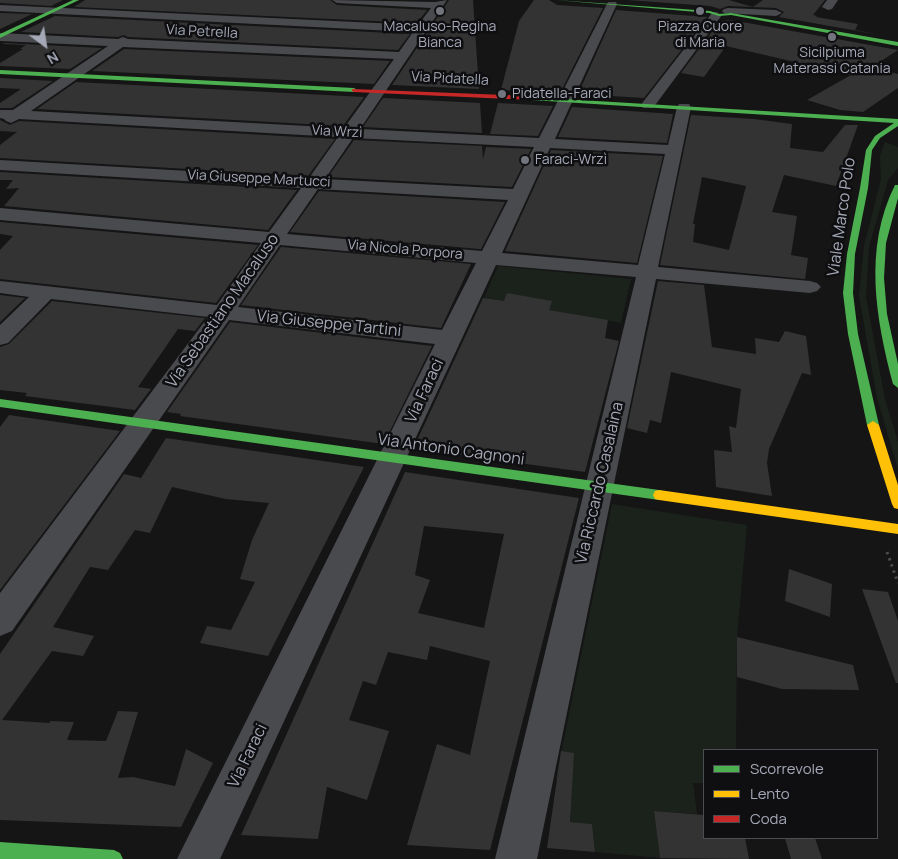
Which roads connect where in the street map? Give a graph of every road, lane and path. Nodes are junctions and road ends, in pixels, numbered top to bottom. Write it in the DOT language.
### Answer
graph roads {
  1 [pos="77,0"];
  2 [pos="337,0"];
  3 [pos="557,0"];
  4 [pos="441,3"];
  5 [pos="174,4"];
  6 [pos="612,4"];
  7 [pos="681,5"];
  8 [pos="0,8"];
  9 [pos="54,11"];
  10 [pos="729,12"];
  11 [pos="776,13"];
  12 [pos="712,14"];
  13 [pos="158,16"];
  14 [pos="422,29"];
  15 [pos="0,37"];
  16 [pos="120,43"];
  17 [pos="898,44"];
  18 [pos="403,56"];
  19 [pos="1,73"];
  20 [pos="72,76"];
  21 [pos="378,91"];
  22 [pos="564,100"];
  23 [pos="648,105"];
  24 [pos="684,107"];
  25 [pos="8,114"];
  26 [pos="895,124"];
  27 [pos="0,126"];
  28 [pos="349,132"];
  29 [pos="891,140"];
  30 [pos="544,142"];
  31 [pos="674,150"];
  32 [pos="0,164"];
  33 [pos="313,182"];
  34 [pos="898,187"];
  35 [pos="519,195"];
  36 [pos="0,214"];
  37 [pos="275,238"];
  38 [pos="488,257"];
  39 [pos="648,272"];
  40 [pos="0,287"];
  41 [pos="810,287"];
  42 [pos="46,292"];
  43 [pos="224,312"];
  44 [pos="0,338"];
  45 [pos="450,338"];
  46 [pos="898,384"];
  47 [pos="0,403"];
  48 [pos="142,423"];
  49 [pos="393,458"];
  50 [pos="598,486"];
  51 [pos="898,504"];
  52 [pos="898,529"];
  53 [pos="887,551"];
  54 [pos="898,583"];
  55 [pos="0,620"];
  56 [pos="0,851"];
  57 [pos="114,859"];
  58 [pos="198,859"];
  59 [pos="516,859"];
  1 -- 9 [label="main road"];
  2 -- 4 [label="street"];
  3 -- 6 [label="main road"];
  4 -- 14 [label="street, Via Sebastiano Macaluso"];
  5 -- 13 [label="street"];
  6 -- 7 [label="main road"];
  6 -- 22 [label="street, Via Faraci"];
  7 -- 12 [label="main road"];
  8 -- 9 [label="street"];
  9 -- 13 [label="street"];
  9 -- 15 [label="main road"];
  10 -- 11 [label="street"];
  10 -- 12 [label="main road"];
  10 -- 17 [label="main road"];
  12 -- 23 [label="street"];
  13 -- 14 [label="street"];
  13 -- 16 [label="street"];
  14 -- 18 [label="street, Via Sebastiano Macaluso"];
  15 -- 16 [label="street, Via Petrella"];
  16 -- 18 [label="street, Via Petrella"];
  16 -- 20 [label="street"];
  18 -- 21 [label="street, Via Sebastiano Macaluso"];
  19 -- 20 [label="main road, Via Pidatella"];
  20 -- 21 [label="main road, Via Pidatella"];
  20 -- 25 [label="street"];
  21 -- 22 [label="main road, Via Pidatella"];
  21 -- 28 [label="street, Via Sebastiano Macaluso"];
  22 -- 23 [label="main road, Via Pidatella"];
  22 -- 30 [label="street, Via Faraci"];
  23 -- 24 [label="main road, Via Pidatella"];
  24 -- 26 [label="main road, Via Pidatella"];
  24 -- 31 [label="street, Via Riccardo Casalaina"];
  25 -- 27 [label="street"];
  25 -- 28 [label="street, Via Wrzì"];
  26 -- 29 [label="main road"];
  26 -- 51 [label="main road, Viale Marco Polo"];
  28 -- 30 [label="street, Via Wrzì"];
  28 -- 33 [label="street, Via Sebastiano Macaluso"];
  30 -- 31 [label="street, Via Wrzì"];
  30 -- 35 [label="street, Via Faraci"];
  31 -- 39 [label="street, Via Riccardo Casalaina"];
  32 -- 33 [label="street, Via Giuseppe Martucci"];
  33 -- 35 [label="street, Via Giuseppe Martucci"];
  33 -- 37 [label="street, Via Sebastiano Macaluso"];
  34 -- 46 [label="main road"];
  35 -- 38 [label="street, Via Faraci"];
  36 -- 37 [label="street, Via Nicola Porpora"];
  37 -- 38 [label="street, Via Nicola Porpora"];
  37 -- 43 [label="street, Via Sebastiano Macaluso"];
  38 -- 39 [label="street, Via Nicola Porpora"];
  38 -- 45 [label="street, Via Faraci"];
  39 -- 41 [label="street, Via Nicola Porpora"];
  39 -- 50 [label="street, Via Riccardo Casalaina"];
  40 -- 42 [label="street, Via Giuseppe Tartini"];
  42 -- 43 [label="street, Via Giuseppe Tartini"];
  42 -- 44 [label="street"];
  43 -- 45 [label="street, Via Giuseppe Tartini"];
  43 -- 48 [label="street, Via Sebastiano Macaluso"];
  45 -- 49 [label="street, Via Faraci"];
  47 -- 48 [label="main road, Via Antonio Cagnoni"];
  48 -- 49 [label="main road, Via Antonio Cagnoni"];
  48 -- 55 [label="street, Via Sebastiano Macaluso"];
  49 -- 50 [label="main road, Via Antonio Cagnoni"];
  49 -- 58 [label="street, Via Faraci"];
  50 -- 52 [label="main road, Via Antonio Cagnoni"];
  50 -- 59 [label="street, Via Riccardo Casalaina"];
  53 -- 54 [label="path"];
  56 -- 57 [label="main road"];
}
